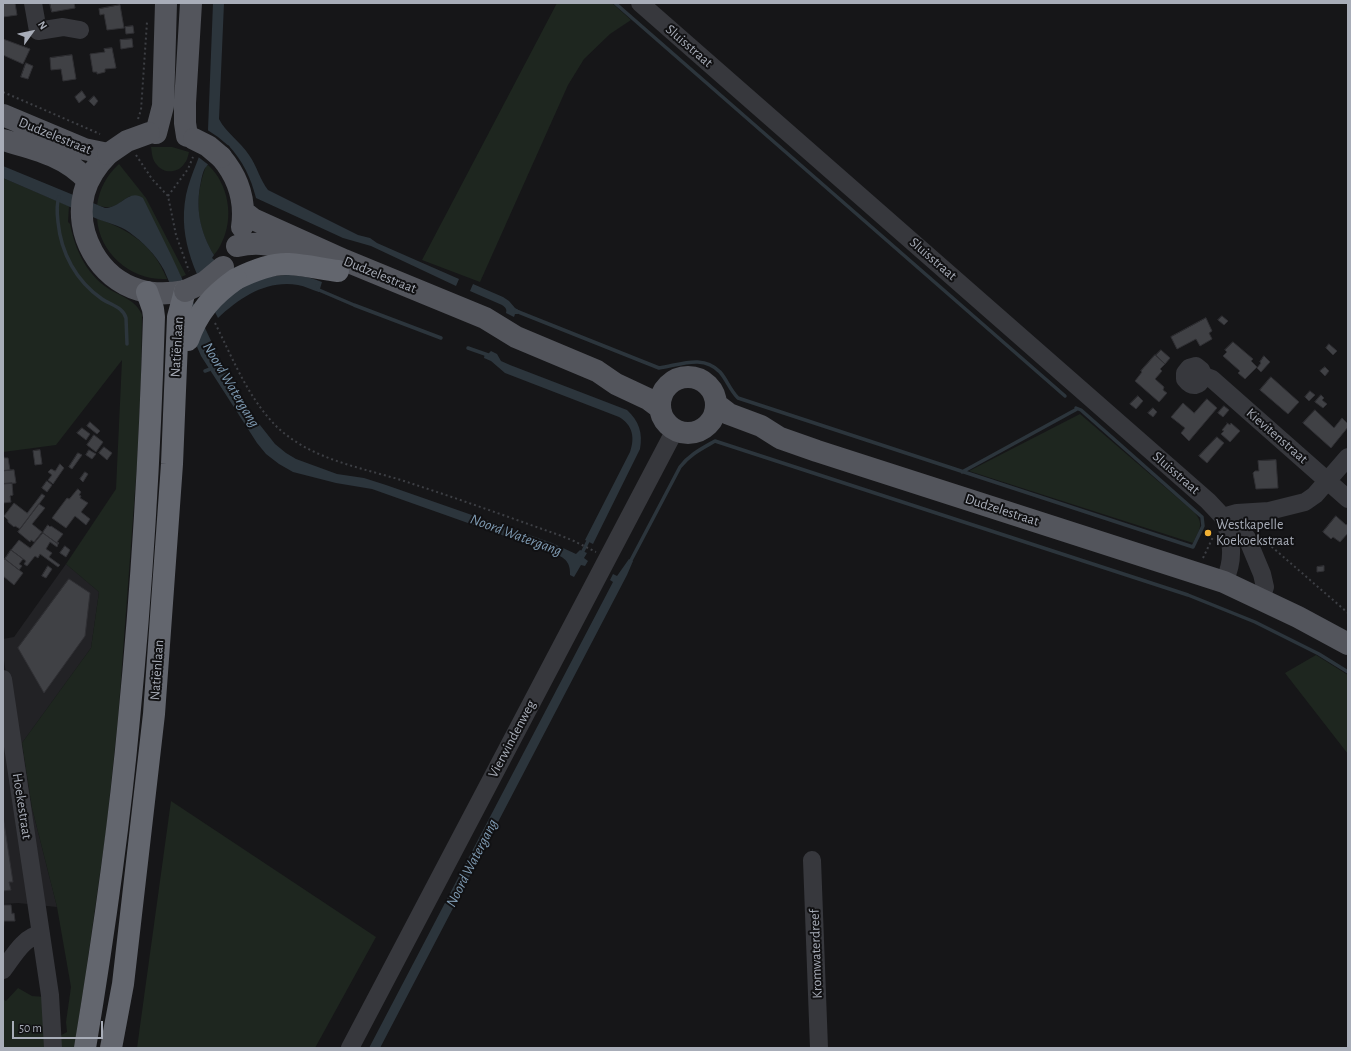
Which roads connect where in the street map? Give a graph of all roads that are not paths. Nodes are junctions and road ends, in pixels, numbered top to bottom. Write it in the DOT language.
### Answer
graph roads {
  1 [pos="33,3"];
  2 [pos="166,3"];
  3 [pos="191,3"];
  4 [pos="640,3"];
  5 [pos="80,30"];
  6 [pos="3,115"];
  7 [pos="148,129"];
  8 [pos="190,138"];
  9 [pos="3,140"];
  10 [pos="106,145"];
  11 [pos="85,197"];
  12 [pos="244,212"];
  13 [pos="237,246"];
  14 [pos="338,271"];
  15 [pos="230,273"];
  16 [pos="173,288"];
  17 [pos="516,337"];
  18 [pos="176,370"];
  19 [pos="597,371"];
  20 [pos="1204,376"];
  21 [pos="667,386"];
  22 [pos="660,408"];
  23 [pos="713,414"];
  24 [pos="675,430"];
  25 [pos="1348,457"];
  26 [pos="1327,481"];
  27 [pos="1348,499"];
  28 [pos="1223,517"];
  29 [pos="1224,582"];
  30 [pos="1261,599"];
  31 [pos="1348,644"];
  32 [pos="3,679"];
  33 [pos="812,860"];
  34 [pos="41,934"];
  35 [pos="4,966"];
  36 [pos="53,1048"];
  37 [pos="85,1048"];
  38 [pos="111,1048"];
  39 [pos="350,1048"];
  40 [pos="819,1048"];
  1 -- 5 [label="street"];
  2 -- 7 [label="main road"];
  3 -- 8 [label="main road"];
  4 -- 28 [label="street, Sluisstraat"];
  6 -- 10 [label="main road, Dudzelestraat"];
  7 -- 8 [label="main road"];
  7 -- 10 [label="main road, bridge"];
  8 -- 12 [label="main road, bridge"];
  9 -- 11 [label="main road, Dudzelestraat"];
  10 -- 11 [label="main road"];
  11 -- 16 [label="main road"];
  12 -- 13 [label="main road"];
  12 -- 17 [label="main road, Dudzelestraat"];
  13 -- 14 [label="main road, Dudzelestraat"];
  13 -- 15 [label="main road"];
  14 -- 15 [label="highway"];
  14 -- 17 [label="main road, Dudzelestraat"];
  15 -- 16 [label="main road, bridge"];
  15 -- 18 [label="highway, bridge"];
  16 -- 18 [label="highway, Natiënlaan"];
  16 -- 37 [label="highway, Natiënlaan"];
  17 -- 19 [label="main road, Dudzelestraat"];
  18 -- 38 [label="highway, Natiënlaan"];
  19 -- 21 [label="main road, Dudzelestraat"];
  19 -- 22 [label="main road, Dudzelestraat"];
  20 -- 26 [label="street, Kievitenstraat"];
  21 -- 22 [label="main road"];
  21 -- 23 [label="main road"];
  22 -- 24 [label="main road"];
  23 -- 24 [label="main road"];
  23 -- 29 [label="main road, Dudzelestraat"];
  24 -- 39 [label="street, Vierwindenweg"];
  25 -- 26 [label="street"];
  26 -- 27 [label="street, Kievitenstraat"];
  26 -- 28 [label="street"];
  28 -- 29 [label="street, Sluisstraat"];
  28 -- 30 [label="street, Sluisstraat"];
  29 -- 30 [label="main road"];
  30 -- 31 [label="main road"];
  32 -- 34 [label="street, Hoekestraat"];
  33 -- 40 [label="street, Kromwaterdreef"];
  34 -- 35 [label="street"];
  34 -- 36 [label="street, Hoekestraat"];
}
